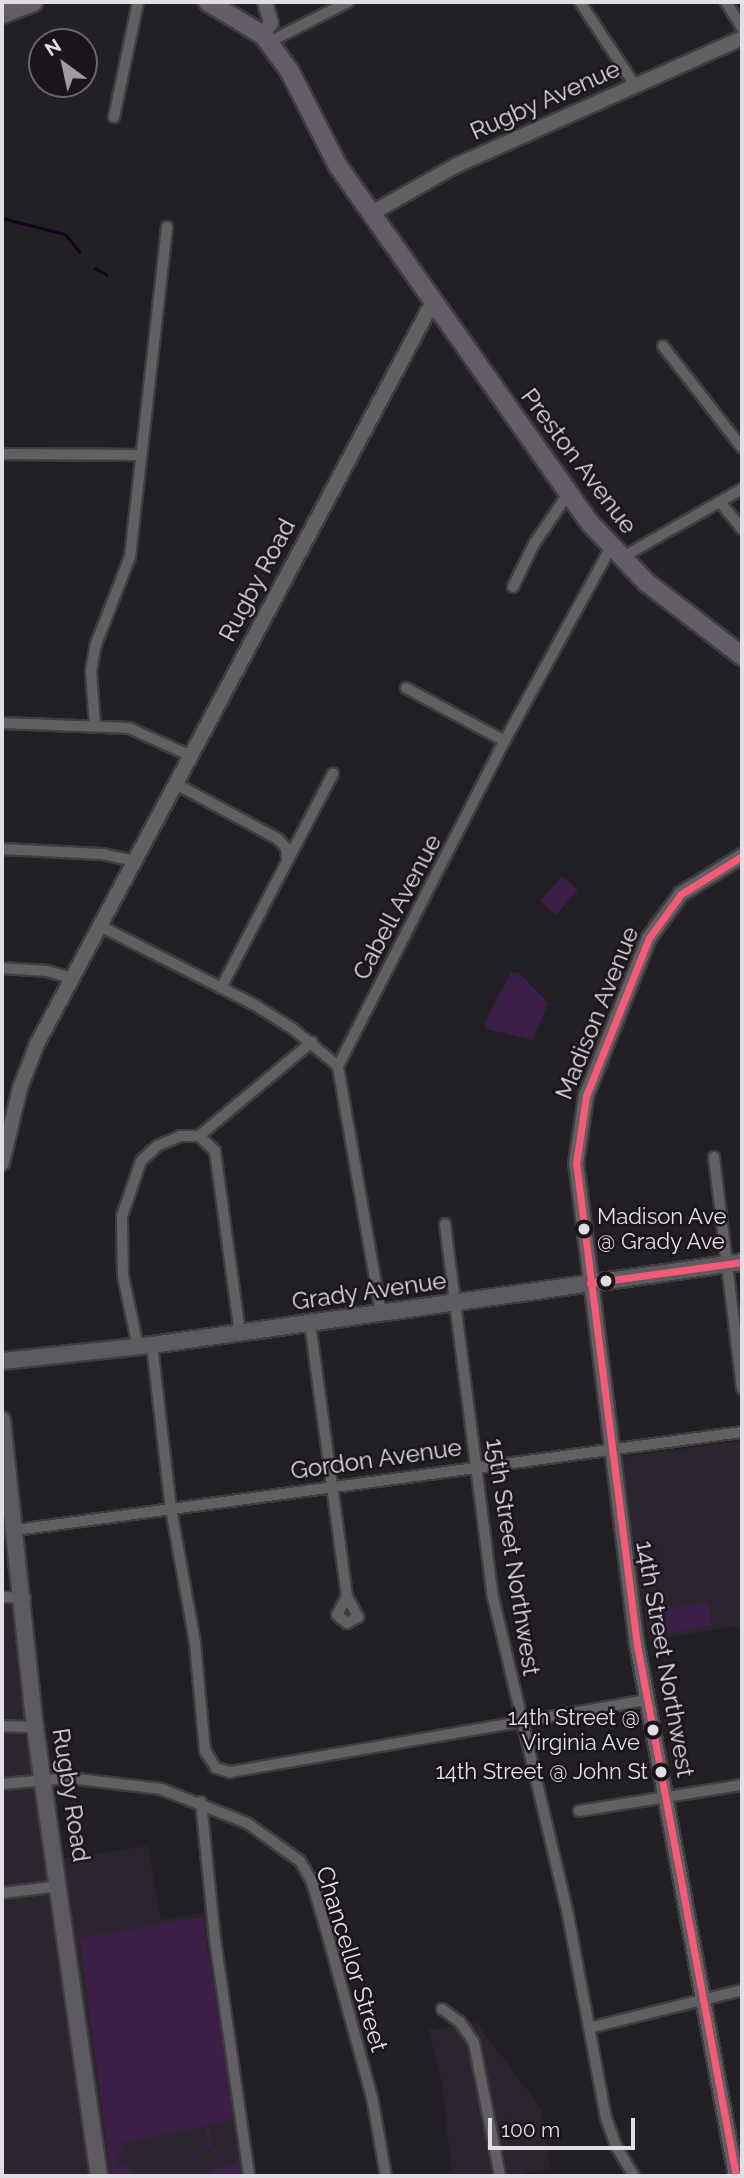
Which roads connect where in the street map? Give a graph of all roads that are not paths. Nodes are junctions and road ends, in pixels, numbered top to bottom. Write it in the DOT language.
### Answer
graph roads {
  1 [pos="34,2"];
  2 [pos="138,2"];
  3 [pos="208,2"];
  4 [pos="265,2"];
  5 [pos="348,2"];
  6 [pos="580,2"];
  7 [pos="726,2"];
  8 [pos="2,14"];
  9 [pos="742,28"];
  10 [pos="271,37"];
  11 [pos="742,38"];
  12 [pos="635,84"];
  13 [pos="114,117"];
  14 [pos="372,213"];
  15 [pos="167,227"];
  16 [pos="434,300"];
  17 [pos="663,346"];
  18 [pos="742,448"];
  19 [pos="2,454"];
  20 [pos="140,456"];
  21 [pos="742,489"];
  22 [pos="568,494"];
  23 [pos="720,502"];
  24 [pos="742,529"];
  25 [pos="616,552"];
  26 [pos="513,587"];
  27 [pos="742,656"];
  28 [pos="406,688"];
  29 [pos="2,723"];
  30 [pos="95,726"];
  31 [pos="505,741"];
  32 [pos="191,756"];
  33 [pos="333,774"];
  34 [pos="176,784"];
  35 [pos="2,849"];
  36 [pos="742,856"];
  37 [pos="135,861"];
  38 [pos="287,861"];
  39 [pos="100,926"];
  40 [pos="2,968"];
  41 [pos="72,978"];
  42 [pos="221,988"];
  43 [pos="312,1042"];
  44 [pos="338,1066"];
  45 [pos="7,1118"];
  46 [pos="199,1136"];
  47 [pos="577,1145"];
  48 [pos="714,1157"];
  49 [pos="2,1163"];
  50 [pos="445,1224"];
  51 [pos="734,1263"];
  52 [pos="590,1283"];
  53 [pos="455,1302"];
  54 [pos="381,1313"];
  55 [pos="310,1323"];
  56 [pos="240,1333"];
  57 [pos="145,1346"];
  58 [pos="2,1361"];
  59 [pos="742,1388"];
  60 [pos="2,1420"];
  61 [pos="742,1432"];
  62 [pos="610,1449"];
  63 [pos="476,1467"];
  64 [pos="330,1486"];
  65 [pos="171,1509"];
  66 [pos="16,1530"];
  67 [pos="347,1596"];
  68 [pos="2,1597"];
  69 [pos="25,1598"];
  70 [pos="647,1700"];
  71 [pos="521,1724"];
  72 [pos="2,1726"];
  73 [pos="36,1733"];
  74 [pos="42,1772"];
  75 [pos="2,1784"];
  76 [pos="742,1785"];
  77 [pos="666,1799"];
  78 [pos="201,1802"];
  79 [pos="579,1811"];
  80 [pos="60,1886"];
  81 [pos="2,1893"];
  82 [pos="742,1990"];
  83 [pos="705,2000"];
  84 [pos="442,2009"];
  85 [pos="589,2028"];
  86 [pos="99,2176"];
  87 [pos="249,2176"];
  88 [pos="386,2176"];
  89 [pos="500,2176"];
  90 [pos="634,2176"];
  91 [pos="736,2176"];
  1 -- 8 [label="main road"];
  2 -- 13 [label="street"];
  3 -- 10 [label="main road"];
  4 -- 10 [label="street"];
  5 -- 10 [label="street"];
  6 -- 12 [label="street"];
  7 -- 9 [label="street"];
  10 -- 14 [label="main road"];
  11 -- 12 [label="street, Rugby Avenue"];
  12 -- 14 [label="street, Rugby Avenue"];
  14 -- 16 [label="main road"];
  15 -- 20 [label="street"];
  16 -- 22 [label="main road, Preston Avenue"];
  16 -- 32 [label="street, Rugby Road"];
  17 -- 18 [label="street"];
  19 -- 20 [label="street"];
  20 -- 30 [label="street"];
  21 -- 23 [label="street"];
  22 -- 25 [label="main road, Preston Avenue"];
  22 -- 26 [label="street"];
  23 -- 24 [label="street"];
  23 -- 25 [label="street"];
  25 -- 27 [label="main road, Preston Avenue"];
  25 -- 31 [label="street, Cabell Avenue"];
  28 -- 31 [label="street"];
  29 -- 30 [label="street"];
  30 -- 32 [label="street"];
  31 -- 44 [label="street, Cabell Avenue"];
  32 -- 34 [label="street, Rugby Road"];
  33 -- 38 [label="street"];
  34 -- 37 [label="street, Rugby Road"];
  34 -- 38 [label="street"];
  35 -- 37 [label="street"];
  36 -- 47 [label="street, Madison Avenue"];
  37 -- 39 [label="street, Rugby Road"];
  38 -- 42 [label="street"];
  39 -- 41 [label="street, Rugby Road"];
  39 -- 42 [label="street"];
  40 -- 41 [label="street"];
  41 -- 45 [label="street, Rugby Road"];
  42 -- 43 [label="street"];
  43 -- 44 [label="street"];
  43 -- 46 [label="street"];
  44 -- 54 [label="street"];
  45 -- 49 [label="street, Rugby Road"];
  46 -- 56 [label="street"];
  46 -- 57 [label="street"];
  47 -- 52 [label="street, 14th Street Northwest"];
  48 -- 51 [label="street"];
  50 -- 53 [label="street, 15th Street Northwest"];
  51 -- 52 [label="main road, Grady Avenue"];
  51 -- 59 [label="street"];
  52 -- 53 [label="main road, Grady Avenue"];
  52 -- 62 [label="street, 14th Street Northwest"];
  53 -- 54 [label="main road, Grady Avenue"];
  53 -- 63 [label="street, 15th Street Northwest"];
  54 -- 55 [label="main road, Grady Avenue"];
  55 -- 56 [label="main road, Grady Avenue"];
  55 -- 64 [label="street"];
  56 -- 57 [label="main road, Grady Avenue"];
  57 -- 58 [label="main road, Grady Avenue"];
  57 -- 65 [label="street"];
  60 -- 66 [label="main road, Rugby Road"];
  61 -- 62 [label="street, Gordon Avenue"];
  62 -- 63 [label="street, Gordon Avenue"];
  62 -- 70 [label="street, 14th Street Northwest"];
  63 -- 64 [label="street, Gordon Avenue"];
  63 -- 71 [label="street, 15th Street Northwest"];
  64 -- 65 [label="street, Gordon Avenue"];
  64 -- 67 [label="street"];
  65 -- 66 [label="street, Gordon Avenue"];
  65 -- 71 [label="street"];
  66 -- 69 [label="main road, Rugby Road"];
  68 -- 69 [label="street"];
  69 -- 73 [label="main road, Rugby Road"];
  70 -- 71 [label="street"];
  70 -- 77 [label="street, 14th Street Northwest"];
  71 -- 85 [label="street, 15th Street Northwest"];
  72 -- 73 [label="street"];
  73 -- 74 [label="main road, Rugby Road"];
  74 -- 75 [label="street, Chancellor Street"];
  74 -- 78 [label="street, Chancellor Street"];
  74 -- 80 [label="main road, Rugby Road"];
  76 -- 77 [label="street"];
  77 -- 79 [label="street"];
  77 -- 83 [label="street, 14th Street Northwest"];
  78 -- 87 [label="street"];
  78 -- 88 [label="street, Chancellor Street"];
  80 -- 81 [label="street"];
  80 -- 86 [label="main road, Rugby Road"];
  82 -- 83 [label="street"];
  83 -- 85 [label="street"];
  83 -- 91 [label="street, 14th Street Northwest"];
  84 -- 89 [label="street"];
  85 -- 90 [label="street, 15th Street Northwest"];
}
